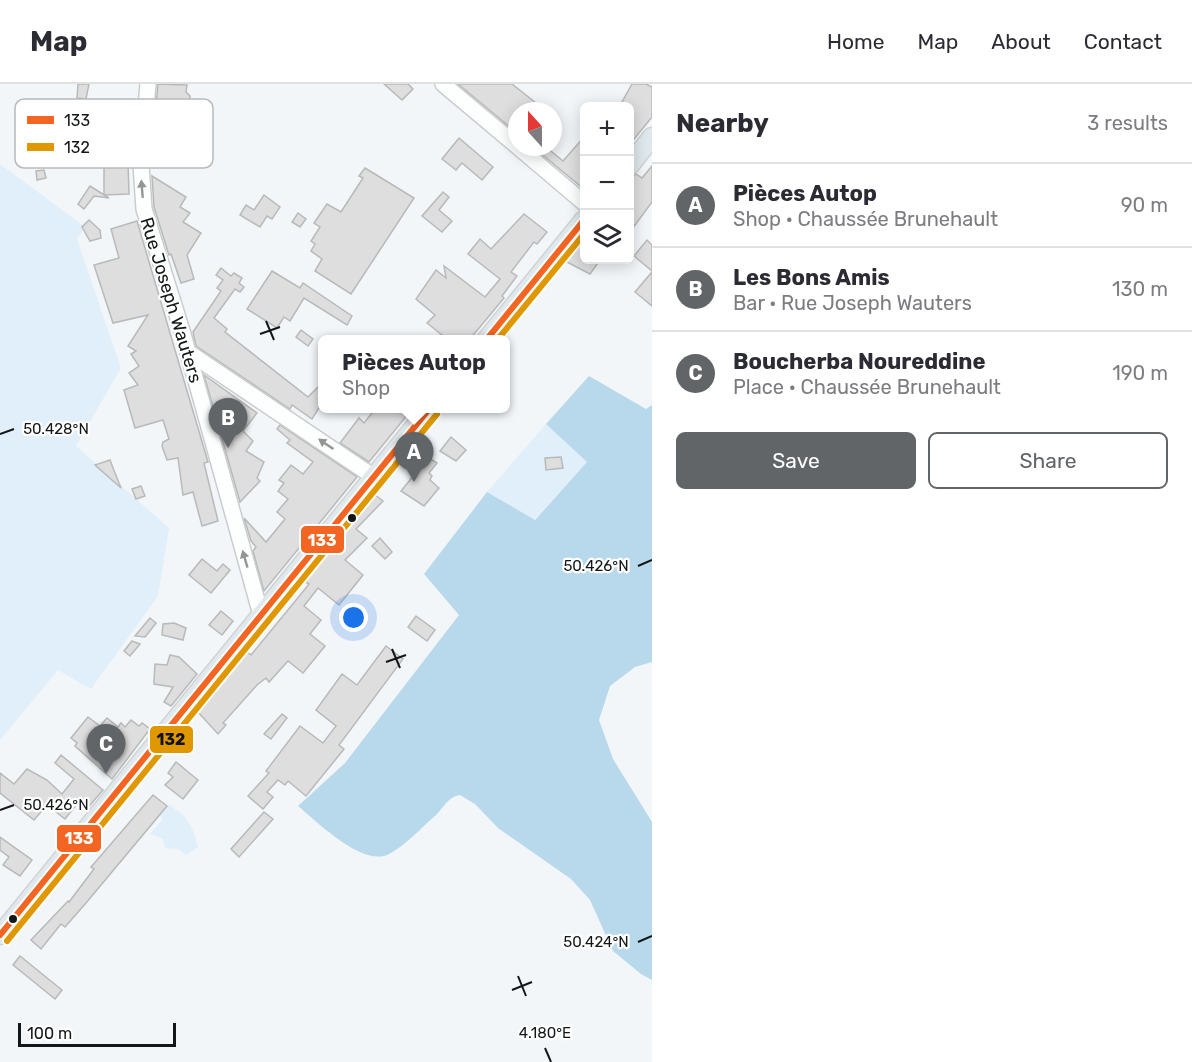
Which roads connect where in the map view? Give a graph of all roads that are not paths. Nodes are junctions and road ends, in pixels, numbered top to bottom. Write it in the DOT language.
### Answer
graph roads {
  1 [pos="147,84"];
  2 [pos="443,84"];
  3 [pos="146,99"];
  4 [pos="652,137"];
  5 [pos="508,139"];
  6 [pos="528,156"];
  7 [pos="634,160"];
  8 [pos="141,168"];
  9 [pos="580,198"];
  10 [pos="580,226"];
  11 [pos="490,335"];
  12 [pos="188,352"];
  13 [pos="426,413"];
  14 [pos="375,477"];
  15 [pos="261,615"];
  16 [pos="0,935"];
  3 -- 1 [label="street, Rue Joseph Wauters, one-way"];
  2 -- 5 [label="street"];
  4 -- 7 [label="main road"];
  6 -- 9 [label="street"];
  12 -- 8 [label="street, Rue Joseph Wauters, one-way"];
  10 -- 11 [label="main road"];
  14 -- 12 [label="street, one-way"];
  15 -- 12 [label="street, Rue Joseph Wauters, one-way"];
  13 -- 14 [label="main road"];
  14 -- 15 [label="main road"];
  15 -- 16 [label="main road"];
}
